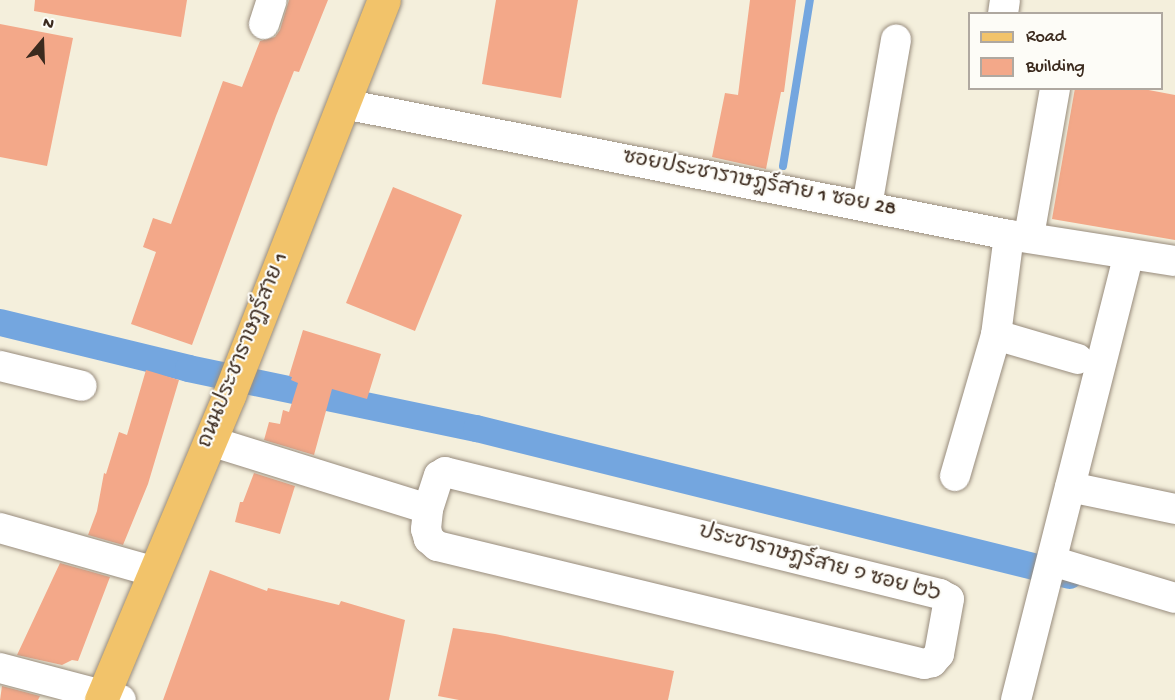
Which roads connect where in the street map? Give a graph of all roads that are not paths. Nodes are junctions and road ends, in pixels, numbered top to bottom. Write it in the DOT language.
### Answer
graph roads {
  1 [pos="384,0"];
  2 [pos="896,39"];
  3 [pos="1055,90"];
  4 [pos="344,104"];
  5 [pos="867,206"];
  6 [pos="1019,235"];
  7 [pos="1129,254"];
  8 [pos="1175,261"];
  9 [pos="996,335"];
  10 [pos="1078,359"];
  11 [pos="0,366"];
  12 [pos="82,386"];
  13 [pos="210,441"];
  14 [pos="955,476"];
  15 [pos="1070,487"];
  16 [pos="428,509"];
  17 [pos="1175,509"];
  18 [pos="0,528"];
  19 [pos="1049,571"];
  20 [pos="156,572"];
  21 [pos="1175,598"];
  22 [pos="0,668"];
  23 [pos="108,698"];
  24 [pos="1016,700"];
  1 -- 4 [label="main road, ถนนประชาราษฎร์สาย 1"];
  2 -- 5 [label="street"];
  3 -- 6 [label="street"];
  4 -- 5 [label="street, ซอยประชาราษฎร์สาย 1 ซอย 28"];
  4 -- 13 [label="main road, ถนนประชาราษฎร์สาย 1"];
  5 -- 6 [label="street, ซอยประชาราษฎร์สาย 1 ซอย 28"];
  6 -- 7 [label="street, ซอยประชาราษฎร์สาย 1 ซอย 28"];
  6 -- 9 [label="street"];
  7 -- 8 [label="street, ซอยประชาราษฎร์สาย 1 ซอย 28"];
  7 -- 15 [label="street"];
  9 -- 10 [label="street"];
  9 -- 14 [label="street"];
  11 -- 12 [label="street"];
  13 -- 16 [label="street"];
  13 -- 20 [label="main road, ถนนประชาราษฎร์สาย 1"];
  15 -- 17 [label="street"];
  15 -- 19 [label="street"];
  16 -- 16 [label="street, ประชาราษฎร์สาย ๑ ซอย ๒๖"];
  18 -- 20 [label="street"];
  19 -- 21 [label="street"];
  19 -- 24 [label="street"];
  20 -- 23 [label="main road, ถนนประชาราษฎร์สาย 1"];
  22 -- 23 [label="street"];
}
